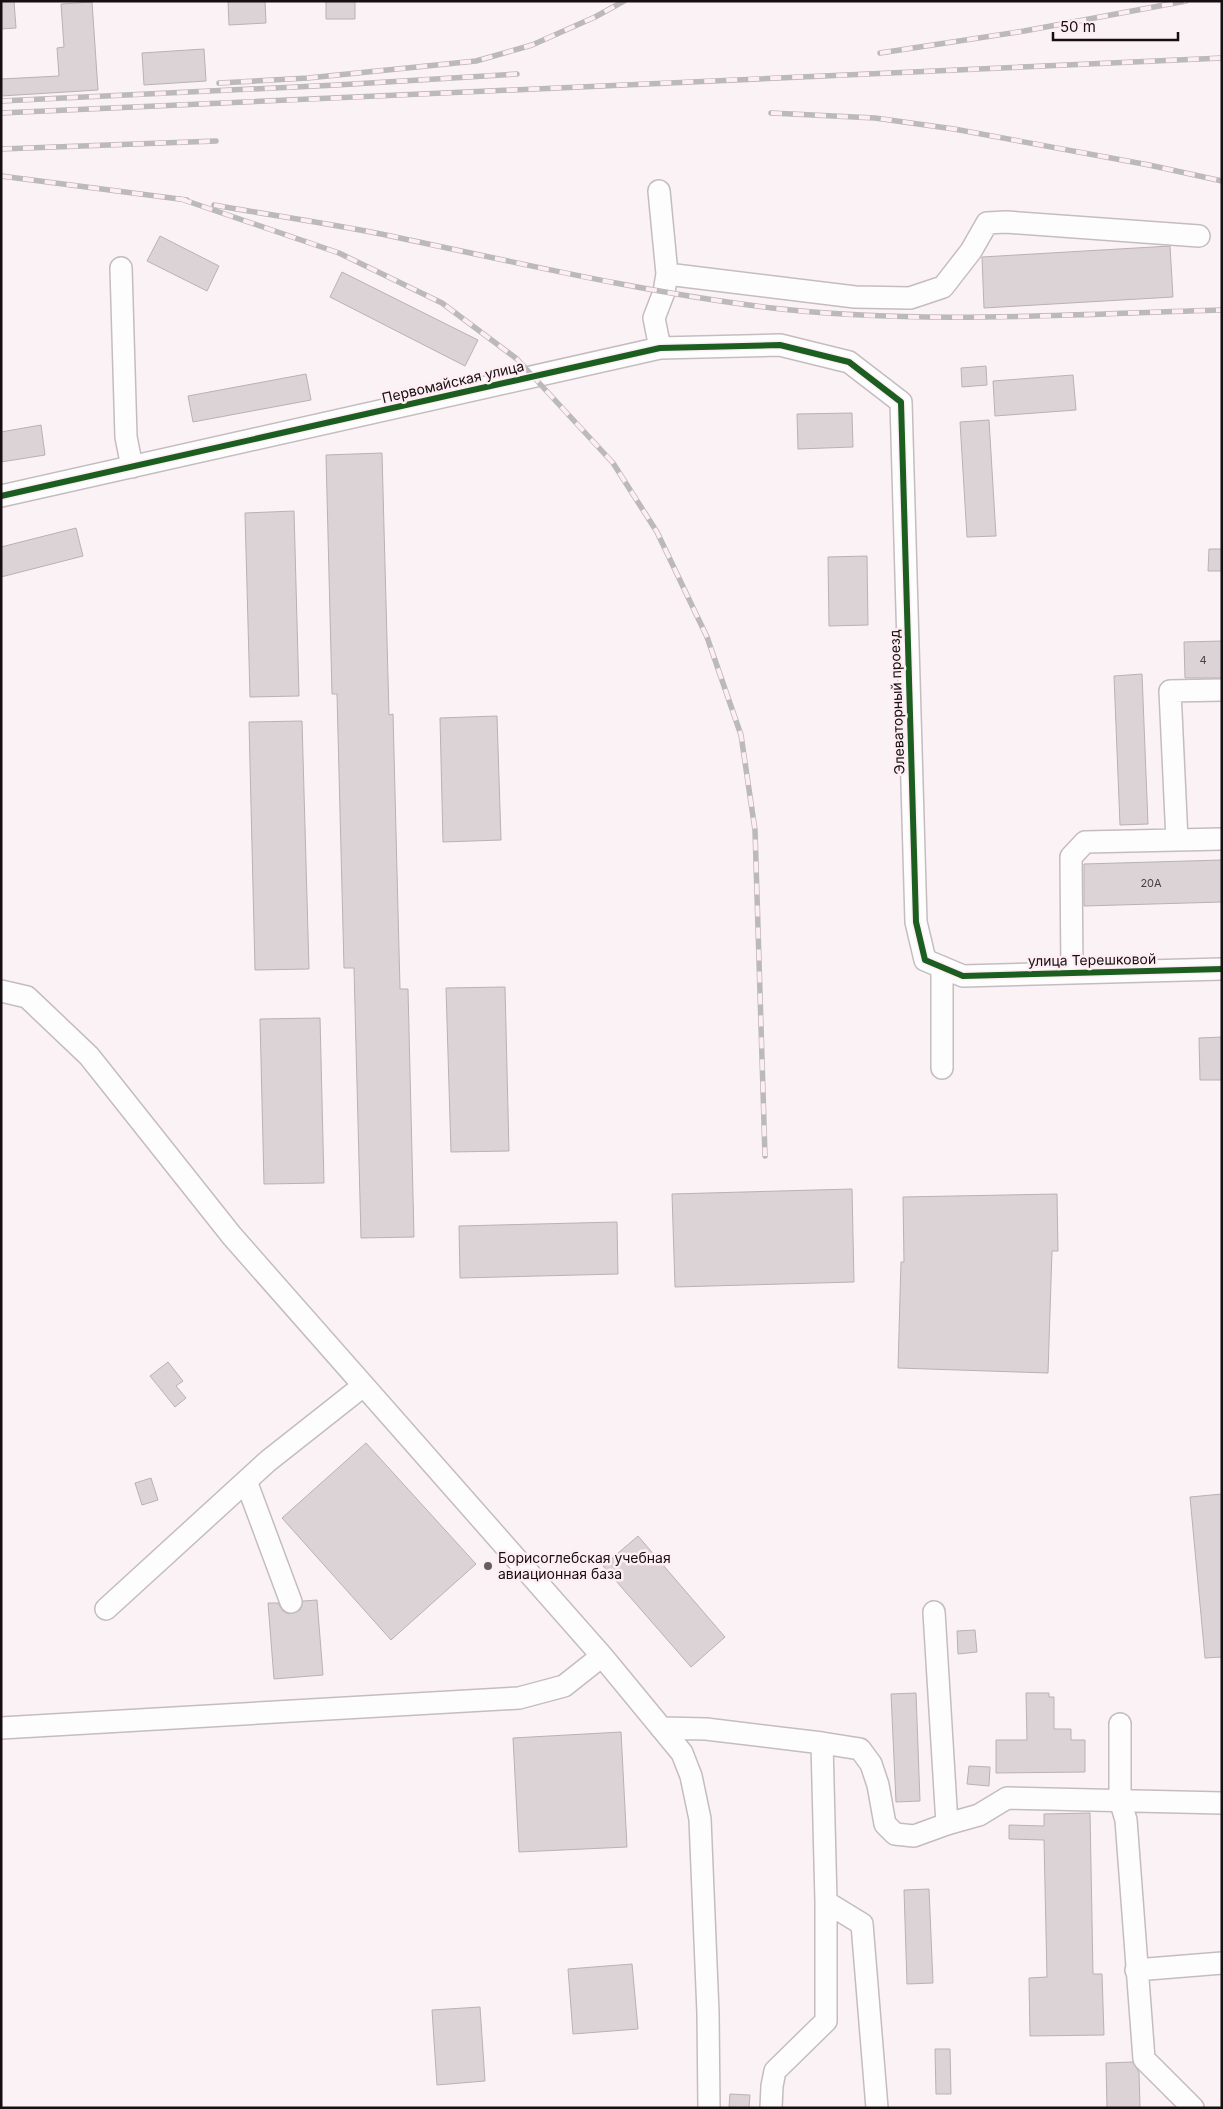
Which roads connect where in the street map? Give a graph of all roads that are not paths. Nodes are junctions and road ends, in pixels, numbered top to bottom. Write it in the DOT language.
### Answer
graph roads {
  1 [pos="659,192"];
  2 [pos="1199,236"];
  3 [pos="120,268"];
  4 [pos="667,274"];
  5 [pos="660,348"];
  6 [pos="901,402"];
  7 [pos="132,467"];
  8 [pos="1,496"];
  9 [pos="1222,690"];
  10 [pos="1222,839"];
  11 [pos="1177,840"];
  12 [pos="942,967"];
  13 [pos="1222,969"];
  14 [pos="1072,973"];
  15 [pos="963,976"];
  16 [pos="1,991"];
  17 [pos="942,1068"];
  18 [pos="363,1386"];
  19 [pos="246,1481"];
  20 [pos="291,1602"];
  21 [pos="106,1609"];
  22 [pos="934,1612"];
  23 [pos="602,1656"];
  24 [pos="1120,1724"];
  25 [pos="1,1728"];
  26 [pos="661,1728"];
  27 [pos="822,1743"];
  28 [pos="1120,1800"];
  29 [pos="1222,1803"];
  30 [pos="948,1824"];
  31 [pos="826,1902"];
  32 [pos="1222,1963"];
  33 [pos="1136,1970"];
  34 [pos="709,2108"];
  35 [pos="771,2108"];
  36 [pos="877,2108"];
  37 [pos="1193,2108"];
  1 -- 4 [label="street"];
  2 -- 4 [label="street"];
  3 -- 7 [label="street"];
  4 -- 5 [label="street"];
  5 -- 6 [label="street, Первомайская улица"];
  5 -- 7 [label="street, Первомайская улица"];
  6 -- 12 [label="street, Элеваторный проезд"];
  7 -- 8 [label="street, Первомайская улица"];
  9 -- 11 [label="street"];
  10 -- 11 [label="street"];
  11 -- 14 [label="street"];
  12 -- 15 [label="street, Элеваторный проезд"];
  12 -- 17 [label="street"];
  13 -- 14 [label="street, улица Терешковой"];
  14 -- 15 [label="street, улица Терешковой"];
  16 -- 18 [label="street"];
  18 -- 19 [label="street"];
  18 -- 23 [label="street"];
  19 -- 20 [label="street"];
  19 -- 21 [label="street"];
  22 -- 30 [label="street"];
  23 -- 25 [label="street"];
  23 -- 26 [label="street"];
  24 -- 28 [label="street"];
  26 -- 27 [label="street"];
  26 -- 34 [label="street"];
  27 -- 30 [label="street"];
  27 -- 31 [label="street"];
  28 -- 29 [label="street"];
  28 -- 30 [label="street"];
  28 -- 33 [label="street"];
  31 -- 35 [label="street"];
  31 -- 36 [label="street"];
  32 -- 33 [label="street"];
  33 -- 37 [label="street"];
}
